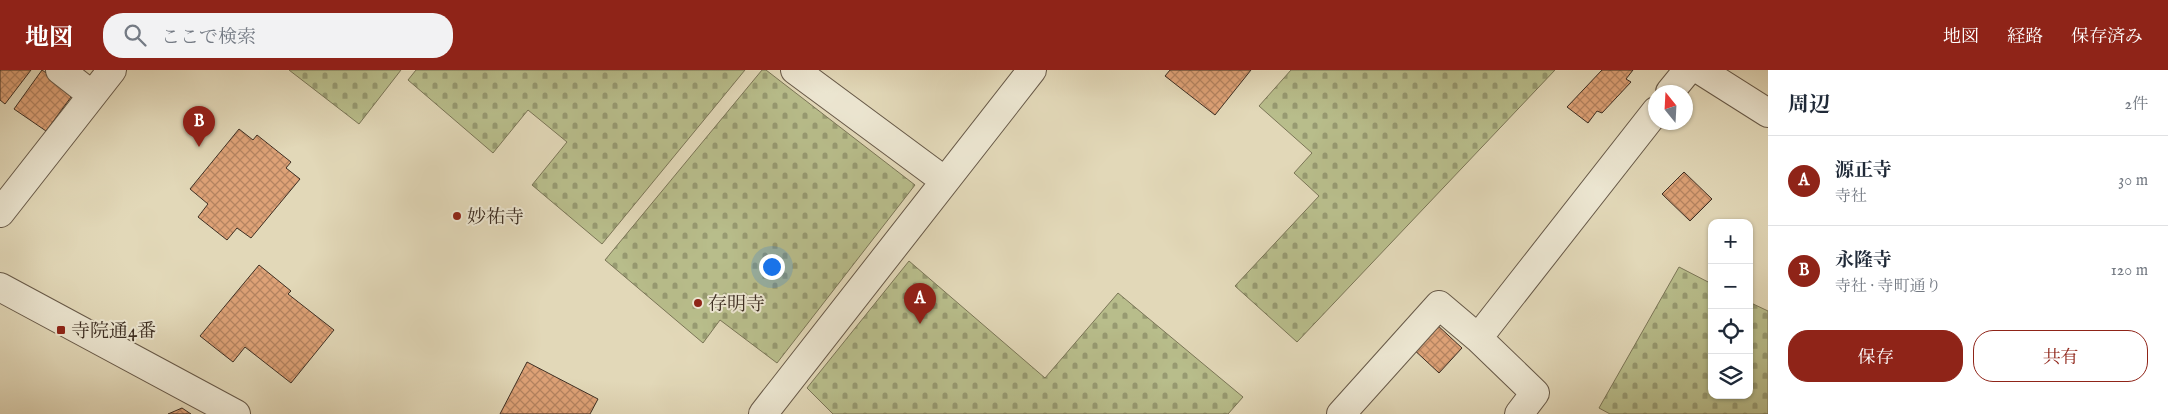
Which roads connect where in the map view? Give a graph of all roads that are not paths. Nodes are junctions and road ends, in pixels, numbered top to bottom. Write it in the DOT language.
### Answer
graph roads {
  1 [pos="60,70"];
  2 [pos="112,70"];
  3 [pos="795,70"];
  4 [pos="1032,70"];
  5 [pos="1688,70"];
  6 [pos="1700,70"];
  7 [pos="1676,85"];
  8 [pos="92,95"];
  9 [pos="1768,113"];
  10 [pos="1648,121"];
  11 [pos="944,181"];
  12 [pos="0,213"];
  13 [pos="0,287"];
  14 [pos="1478,338"];
  15 [pos="236,414"];
  16 [pos="763,414"];
  17 [pos="1341,414"];
  18 [pos="1519,414"];
  1 -- 8 [label="street"];
  2 -- 8 [label="street"];
  3 -- 11 [label="street"];
  4 -- 11 [label="street"];
  5 -- 7 [label="street"];
  6 -- 9 [label="street"];
  8 -- 12 [label="street"];
  10 -- 14 [label="street"];
  11 -- 16 [label="street"];
  13 -- 15 [label="street"];
  14 -- 17 [label="street"];
  14 -- 18 [label="street"];
}
